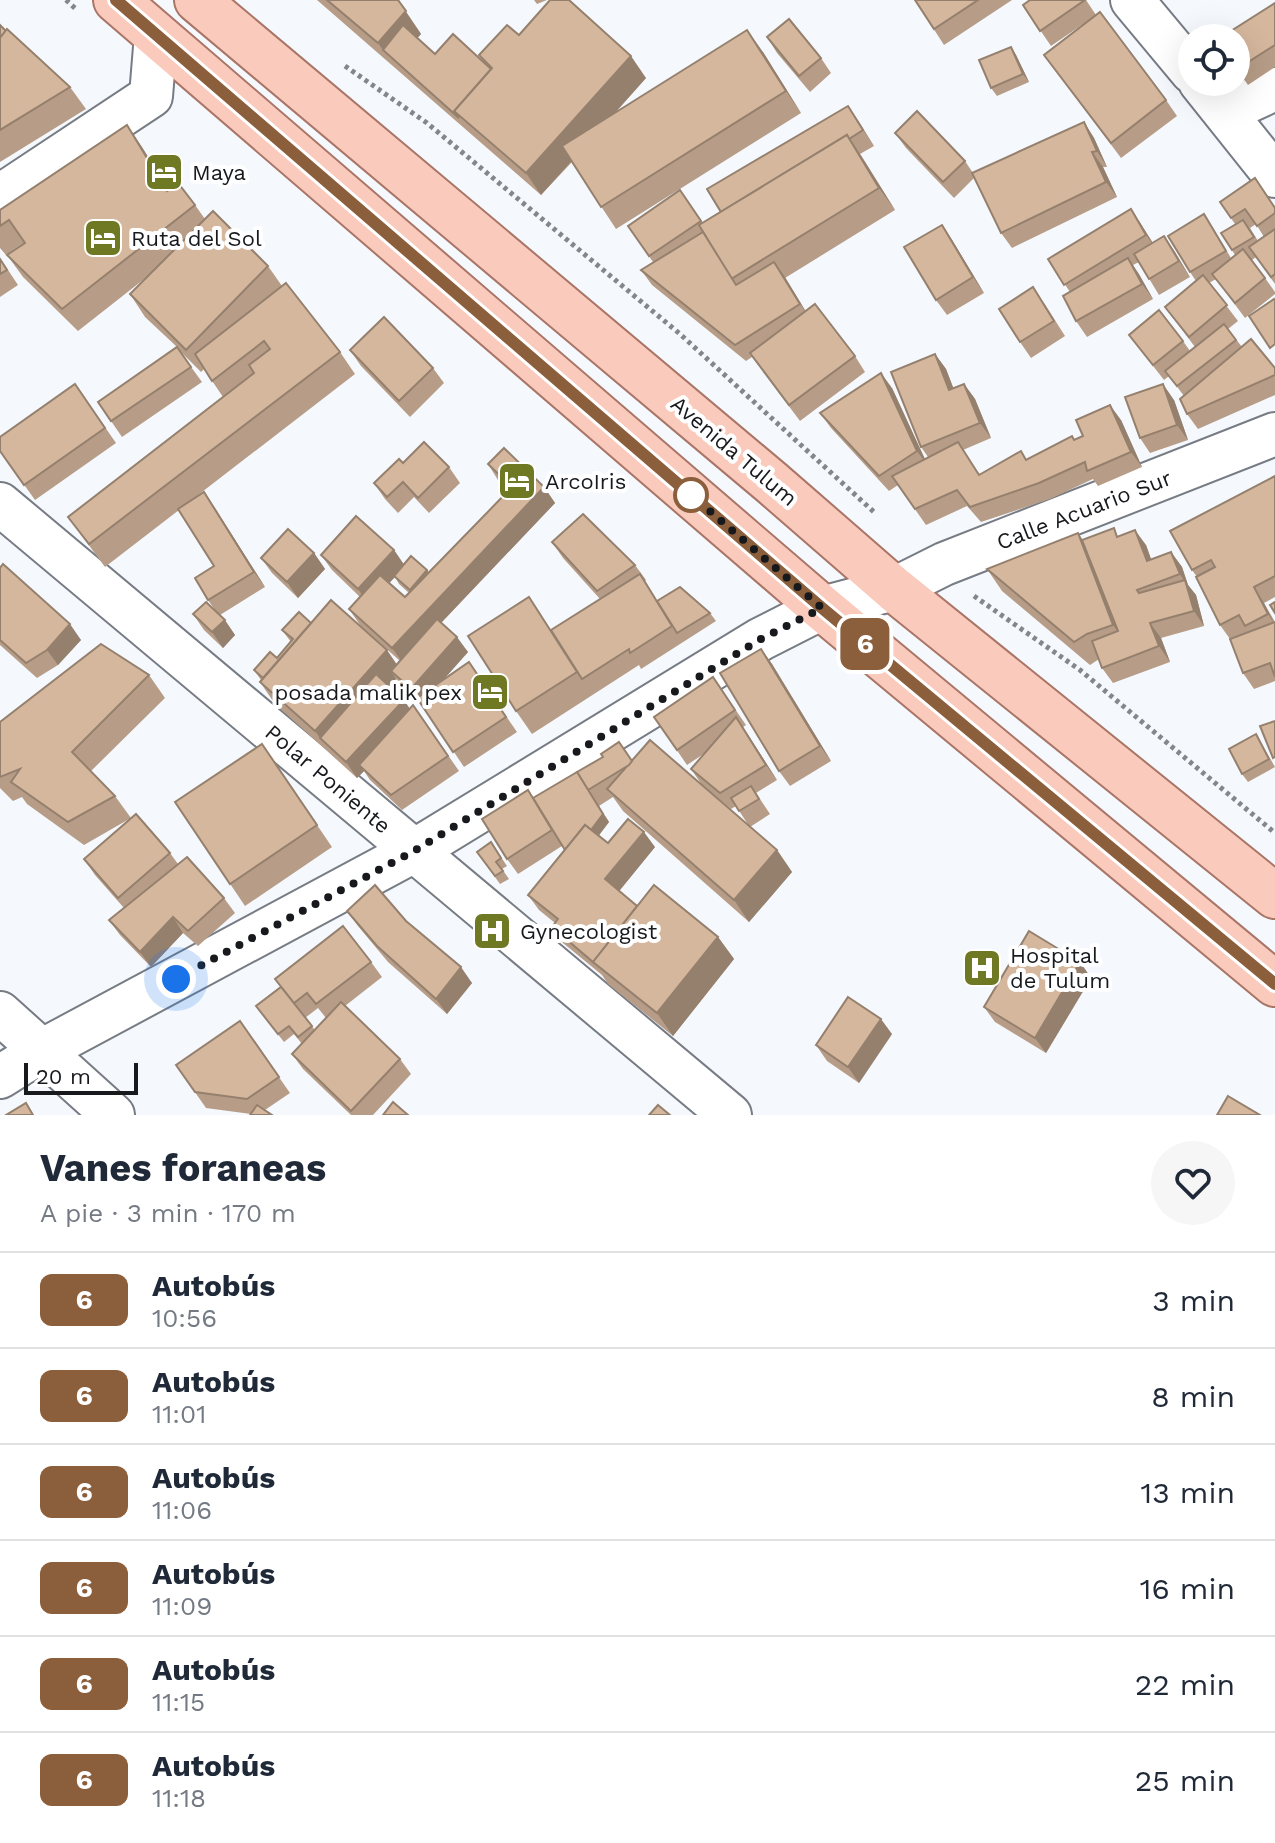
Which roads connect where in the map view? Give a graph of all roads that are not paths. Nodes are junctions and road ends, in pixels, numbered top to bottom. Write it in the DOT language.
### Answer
graph roads {
  1 [pos="116,0"];
  2 [pos="197,0"];
  3 [pos="1132,0"];
  4 [pos="156,35"];
  5 [pos="1178,55"];
  6 [pos="1275,89"];
  7 [pos="1213,97"];
  8 [pos="1275,176"];
  9 [pos="0,196"];
  10 [pos="1275,434"];
  11 [pos="0,504"];
  12 [pos="894,589"];
  13 [pos="822,608"];
  14 [pos="414,851"];
  15 [pos="1275,896"];
  16 [pos="1275,984"];
  17 [pos="0,1013"];
  18 [pos="43,1050"];
  19 [pos="0,1077"];
  20 [pos="113,1115"];
  21 [pos="730,1115"];
  1 -- 4 [label="main road"];
  2 -- 12 [label="main road, Avenida Tulum"];
  3 -- 5 [label="street"];
  4 -- 9 [label="street"];
  4 -- 13 [label="main road"];
  6 -- 7 [label="street"];
  7 -- 8 [label="street"];
  10 -- 12 [label="street, Calle Acuario Sur"];
  11 -- 14 [label="street, Polar Poniente"];
  12 -- 13 [label="street, Calle Acuario Sur"];
  12 -- 15 [label="main road, Avenida Tulum"];
  13 -- 14 [label="street, Calle Acuario Sur"];
  13 -- 16 [label="main road"];
  14 -- 18 [label="street, Calle Acuario Sur"];
  14 -- 21 [label="street, Polar Poniente"];
  17 -- 18 [label="street"];
  18 -- 19 [label="street, Calle Acuario Sur"];
  18 -- 20 [label="street"];
}
